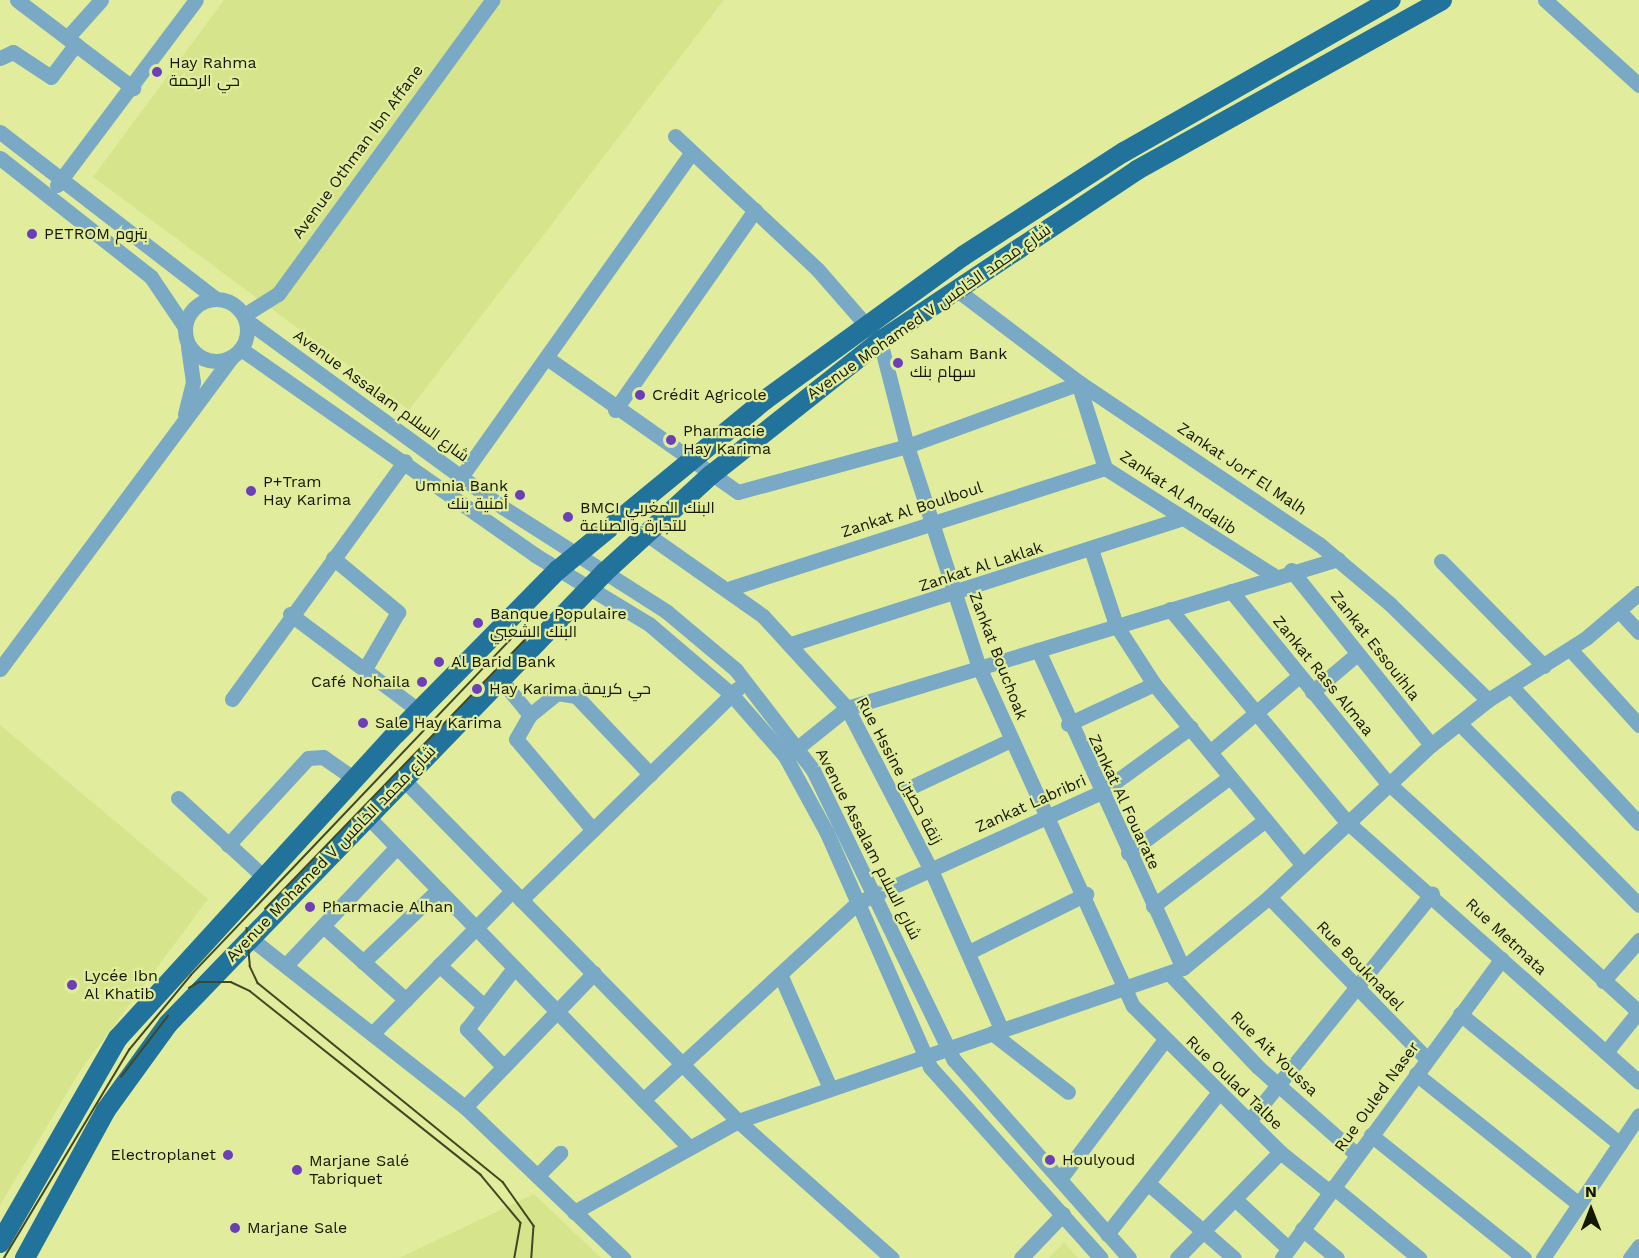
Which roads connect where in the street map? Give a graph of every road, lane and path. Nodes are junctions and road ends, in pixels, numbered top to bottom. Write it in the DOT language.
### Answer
graph roads {
  1 [pos="17,0"];
  2 [pos="101,0"];
  3 [pos="492,0"];
  4 [pos="1391,0"];
  5 [pos="1442,0"];
  6 [pos="1545,0"];
  7 [pos="188,3"];
  8 [pos="71,41"];
  9 [pos="0,58"];
  10 [pos="1639,85"];
  11 [pos="132,88"];
  12 [pos="0,132"];
  13 [pos="675,136"];
  14 [pos="692,152"];
  15 [pos="0,158"];
  16 [pos="63,178"];
  17 [pos="49,194"];
  18 [pos="755,210"];
  19 [pos="957,290"];
  20 [pos="215,298"];
  21 [pos="245,317"];
  22 [pos="867,323"];
  23 [pos="184,326"];
  24 [pos="880,341"];
  25 [pos="188,345"];
  26 [pos="237,353"];
  27 [pos="547,358"];
  28 [pos="1079,385"];
  29 [pos="615,410"];
  30 [pos="184,417"];
  31 [pos="907,446"];
  32 [pos="405,461"];
  33 [pos="689,462"];
  34 [pos="1105,468"];
  35 [pos="711,475"];
  36 [pos="462,477"];
  37 [pos="450,493"];
  38 [pos="1180,519"];
  39 [pos="932,522"];
  40 [pos="645,533"];
  41 [pos="1092,552"];
  42 [pos="577,554"];
  43 [pos="333,558"];
  44 [pos="1338,559"];
  45 [pos="1441,561"];
  46 [pos="558,570"];
  47 [pos="1291,570"];
  48 [pos="605,572"];
  49 [pos="1273,575"];
  50 [pos="589,588"];
  51 [pos="730,588"];
  52 [pos="1231,591"];
  53 [pos="1639,593"];
  54 [pos="955,595"];
  55 [pos="1170,609"];
  56 [pos="1621,613"];
  57 [pos="290,614"];
  58 [pos="1116,625"];
  59 [pos="1639,632"];
  60 [pos="790,644"];
  61 [pos="1570,649"];
  62 [pos="1038,650"];
  63 [pos="1357,654"];
  64 [pos="1544,666"];
  65 [pos="979,667"];
  66 [pos="0,669"];
  67 [pos="365,669"];
  68 [pos="1298,676"];
  69 [pos="501,681"];
  70 [pos="745,681"];
  71 [pos="1154,684"];
  72 [pos="1512,687"];
  73 [pos="1312,692"];
  74 [pos="732,695"];
  75 [pos="232,699"];
  76 [pos="1488,700"];
  77 [pos="847,708"];
  78 [pos="418,710"];
  79 [pos="1257,712"];
  80 [pos="530,715"];
  81 [pos="1459,723"];
  82 [pos="1068,724"];
  83 [pos="1639,725"];
  84 [pos="1191,728"];
  85 [pos="1011,740"];
  86 [pos="1431,745"];
  87 [pos="798,747"];
  88 [pos="1211,752"];
  89 [pos="785,756"];
  90 [pos="650,774"];
  91 [pos="1230,777"];
  92 [pos="403,779"];
  93 [pos="356,780"];
  94 [pos="1387,782"];
  95 [pos="1100,793"];
  96 [pos="894,795"];
  97 [pos="178,798"];
  98 [pos="367,816"];
  99 [pos="1048,818"];
  100 [pos="1346,820"];
  101 [pos="1264,821"];
  102 [pos="1639,823"];
  103 [pos="593,830"];
  104 [pos="228,845"];
  105 [pos="396,848"];
  106 [pos="1128,853"];
  107 [pos="1301,863"];
  108 [pos="931,870"];
  109 [pos="264,877"];
  110 [pos="438,890"];
  111 [pos="1432,893"];
  112 [pos="875,894"];
  113 [pos="1086,894"];
  114 [pos="517,895"];
  115 [pos="1269,897"];
  116 [pos="857,903"];
  117 [pos="1639,905"];
  118 [pos="1153,906"];
  119 [pos="323,926"];
  120 [pos="475,928"];
  121 [pos="250,938"];
  122 [pos="1639,940"];
  123 [pos="969,952"];
  124 [pos="1502,959"];
  125 [pos="363,962"];
  126 [pos="286,965"];
  127 [pos="439,965"];
  128 [pos="514,968"];
  129 [pos="1177,971"];
  130 [pos="594,973"];
  131 [pos="780,974"];
  132 [pos="1603,981"];
  133 [pos="1127,989"];
  134 [pos="1357,991"];
  135 [pos="406,1000"];
  136 [pos="484,1006"];
  137 [pos="557,1012"];
  138 [pos="1639,1012"];
  139 [pos="1460,1014"];
  140 [pos="997,1031"];
  141 [pos="372,1034"];
  142 [pos="1164,1041"];
  143 [pos="948,1050"];
  144 [pos="1606,1052"];
  145 [pos="925,1057"];
  146 [pos="1427,1059"];
  147 [pos="681,1062"];
  148 [pos="502,1066"];
  149 [pos="1416,1074"];
  150 [pos="1639,1082"];
  151 [pos="830,1088"];
  152 [pos="1280,1088"];
  153 [pos="1068,1092"];
  154 [pos="1219,1092"];
  155 [pos="643,1100"];
  156 [pos="465,1107"];
  157 [pos="1639,1116"];
  158 [pos="1249,1121"];
  159 [pos="738,1122"];
  160 [pos="1371,1135"];
  161 [pos="1620,1144"];
  162 [pos="687,1145"];
  163 [pos="1280,1152"];
  164 [pos="560,1154"];
  165 [pos="1357,1155"];
  166 [pos="537,1176"];
  167 [pos="1060,1179"];
  168 [pos="1150,1185"];
  169 [pos="1331,1189"];
  170 [pos="1237,1201"];
  171 [pos="1579,1204"];
  172 [pos="574,1212"];
  173 [pos="1063,1214"];
  174 [pos="1302,1229"];
  175 [pos="1204,1232"];
  176 [pos="1107,1234"];
  177 [pos="0,1243"];
  178 [pos="1639,1246"];
  179 [pos="1285,1253"];
  180 [pos="25,1258"];
  181 [pos="623,1258"];
  182 [pos="892,1258"];
  183 [pos="1021,1258"];
  184 [pos="1101,1258"];
  185 [pos="1129,1258"];
  186 [pos="1178,1258"];
  187 [pos="1234,1258"];
  188 [pos="1337,1258"];
  189 [pos="1419,1258"];
  190 [pos="1524,1258"];
  191 [pos="1543,1258"];
  192 [pos="1630,1258"];
  1 -- 8 [label="street"];
  2 -- 8 [label="street"];
  3 -- 21 [label="street, Avenue Othman Ibn Affane"];
  4 -- 22 [label="main road, Avenue Mohamed V شارع محمد الخامس"];
  5 -- 19 [label="main road, Avenue Mohamed V شارع محمد الخامس"];
  6 -- 10 [label="street"];
  7 -- 11 [label="street"];
  8 -- 9 [label="street"];
  8 -- 11 [label="street"];
  11 -- 16 [label="street"];
  12 -- 16 [label="street"];
  13 -- 14 [label="street, Zankat Bouchoak"];
  14 -- 18 [label="street, Zankat Bouchoak"];
  14 -- 27 [label="street"];
  15 -- 17 [label="street"];
  16 -- 17 [label="street"];
  16 -- 20 [label="street"];
  17 -- 23 [label="street"];
  18 -- 22 [label="street, Zankat Bouchoak"];
  18 -- 29 [label="street"];
  19 -- 24 [label="main road, Avenue Mohamed V شارع محمد الخامس"];
  19 -- 28 [label="street, Zankat Jorf El Malh"];
  20 -- 21 [label="street"];
  20 -- 23 [label="street"];
  21 -- 26 [label="street"];
  21 -- 36 [label="street, Avenue Assalam شارع السلام"];
  22 -- 24 [label="street, Zankat Bouchoak"];
  22 -- 33 [label="main road, Avenue Mohamed V شارع محمد الخامس"];
  23 -- 25 [label="street"];
  24 -- 31 [label="street, Zankat Bouchoak"];
  24 -- 35 [label="main road, Avenue Mohamed V شارع محمد الخامس"];
  25 -- 26 [label="street"];
  25 -- 30 [label="street"];
  26 -- 30 [label="street"];
  26 -- 32 [label="street, Avenue Assalam شارع السلام"];
  27 -- 29 [label="street"];
  27 -- 36 [label="street"];
  28 -- 31 [label="street"];
  28 -- 34 [label="street, Zankat Al Andalib"];
  28 -- 44 [label="street, Zankat Jorf El Malh"];
  29 -- 33 [label="street"];
  30 -- 66 [label="street"];
  31 -- 35 [label="street"];
  31 -- 39 [label="street, Zankat Bouchoak"];
  32 -- 37 [label="street, Avenue Assalam شارع السلام"];
  32 -- 43 [label="street"];
  33 -- 35 [label="street"];
  33 -- 42 [label="main road, Avenue Mohamed V شارع محمد الخامس"];
  34 -- 38 [label="street, Zankat Al Andalib"];
  34 -- 39 [label="street, Zankat Al Boulboul"];
  35 -- 40 [label="main road, Avenue Mohamed V شارع محمد الخامس"];
  36 -- 37 [label="street"];
  36 -- 42 [label="street, Avenue Assalam شارع السلام"];
  37 -- 46 [label="street, Avenue Assalam شارع السلام"];
  38 -- 41 [label="street, Zankat Al Laklak"];
  38 -- 49 [label="street, Zankat Al Andalib"];
  39 -- 51 [label="street, Zankat Al Boulboul"];
  39 -- 54 [label="street, Zankat Bouchoak"];
  40 -- 48 [label="main road, Avenue Mohamed V شارع محمد الخامس"];
  40 -- 51 [label="street, Rue Hssine زنقة حصين"];
  41 -- 54 [label="street, Zankat Al Laklak"];
  41 -- 58 [label="street"];
  42 -- 46 [label="main road, Avenue Mohamed V شارع محمد الخامس"];
  42 -- 48 [label="street, Avenue Assalam شارع السلام"];
  43 -- 57 [label="street"];
  43 -- 67 [label="street"];
  44 -- 47 [label="street"];
  44 -- 76 [label="street, Zankat Jorf El Malh"];
  45 -- 64 [label="street"];
  46 -- 50 [label="street, Avenue Assalam شارع السلام"];
  46 -- 78 [label="main road, Avenue Mohamed V شارع محمد الخامس"];
  47 -- 49 [label="street"];
  47 -- 63 [label="street, Zankat Essouihla"];
  48 -- 50 [label="main road, Avenue Mohamed V شارع محمد الخامس"];
  48 -- 70 [label="street, Avenue Assalam شارع السلام"];
  49 -- 52 [label="street"];
  50 -- 69 [label="main road, Avenue Mohamed V شارع محمد الخامس"];
  50 -- 74 [label="street, Avenue Assalam شارع السلام"];
  51 -- 60 [label="street, Rue Hssine زنقة حصين"];
  52 -- 55 [label="street"];
  52 -- 68 [label="street, Zankat Rass Almaa"];
  53 -- 56 [label="street"];
  54 -- 60 [label="street, Zankat Al Laklak"];
  54 -- 65 [label="street, Zankat Bouchoak"];
  55 -- 58 [label="street"];
  55 -- 79 [label="street, Rue Metmata"];
  56 -- 59 [label="street"];
  56 -- 61 [label="street"];
  57 -- 67 [label="street"];
  57 -- 75 [label="street"];
  58 -- 62 [label="street"];
  58 -- 71 [label="street"];
  60 -- 77 [label="street, Rue Hssine زنقة حصين"];
  61 -- 64 [label="street"];
  61 -- 83 [label="street"];
  62 -- 65 [label="street"];
  62 -- 82 [label="street, Zankat Al Fouarate"];
  63 -- 73 [label="street"];
  63 -- 86 [label="street, Zankat Essouihla"];
  64 -- 72 [label="street"];
  65 -- 77 [label="street"];
  65 -- 85 [label="street, Zankat Bouchoak"];
  67 -- 78 [label="street"];
  68 -- 73 [label="street, Zankat Rass Almaa"];
  68 -- 79 [label="street"];
  69 -- 80 [label="street"];
  69 -- 92 [label="main road, Avenue Mohamed V شارع محمد الخامس"];
  70 -- 74 [label="street"];
  70 -- 87 [label="street, Avenue Assalam شارع السلام"];
  71 -- 82 [label="street"];
  71 -- 84 [label="street"];
  72 -- 76 [label="street"];
  72 -- 102 [label="street"];
  73 -- 94 [label="street, Zankat Rass Almaa"];
  74 -- 89 [label="street, Avenue Assalam شارع السلام"];
  74 -- 90 [label="street"];
  76 -- 81 [label="street"];
  77 -- 87 [label="street"];
  77 -- 96 [label="street, Rue Hssine زنقة حصين"];
  78 -- 93 [label="main road, Avenue Mohamed V شارع محمد الخامس"];
  79 -- 88 [label="street"];
  79 -- 100 [label="street, Rue Metmata"];
  80 -- 90 [label="street"];
  80 -- 103 [label="street"];
  81 -- 86 [label="street"];
  81 -- 117 [label="street"];
  82 -- 95 [label="street, Zankat Al Fouarate"];
  84 -- 88 [label="street"];
  84 -- 95 [label="street, Zankat Labribri"];
  85 -- 96 [label="street"];
  85 -- 99 [label="street, Zankat Bouchoak"];
  86 -- 94 [label="street"];
  87 -- 89 [label="street"];
  87 -- 112 [label="street, Avenue Assalam شارع السلام"];
  88 -- 91 [label="street"];
  89 -- 116 [label="street, Avenue Assalam شارع السلام"];
  90 -- 103 [label="street"];
  91 -- 101 [label="street"];
  91 -- 106 [label="street"];
  92 -- 98 [label="main road, Avenue Mohamed V شارع محمد الخامس"];
  92 -- 114 [label="street"];
  93 -- 104 [label="street"];
  93 -- 109 [label="main road, Avenue Mohamed V شارع محمد الخامس"];
  94 -- 100 [label="street"];
  94 -- 132 [label="street, Zankat Rass Almaa"];
  95 -- 99 [label="street, Zankat Labribri"];
  95 -- 106 [label="street, Zankat Al Fouarate"];
  96 -- 108 [label="street, Rue Hssine زنقة حصين"];
  97 -- 104 [label="street"];
  98 -- 105 [label="street"];
  98 -- 121 [label="main road, Avenue Mohamed V شارع محمد الخامس"];
  99 -- 108 [label="street, Zankat Labribri"];
  99 -- 113 [label="street, Zankat Bouchoak"];
  100 -- 107 [label="street"];
  100 -- 111 [label="street, Rue Metmata"];
  101 -- 107 [label="street"];
  101 -- 118 [label="street"];
  103 -- 114 [label="street"];
  104 -- 109 [label="street"];
  105 -- 110 [label="street"];
  105 -- 119 [label="street"];
  106 -- 118 [label="street, Zankat Al Fouarate"];
  107 -- 115 [label="street"];
  108 -- 112 [label="street, Zankat Labribri"];
  108 -- 123 [label="street, Rue Hssine زنقة حصين"];
  109 -- 177 [label="main road, Avenue Mohamed V شارع محمد الخامس"];
  110 -- 120 [label="street"];
  110 -- 125 [label="street"];
  111 -- 124 [label="street, Rue Metmata"];
  111 -- 134 [label="street"];
  112 -- 116 [label="street, Zankat Labribri"];
  112 -- 143 [label="street, Avenue Assalam شارع السلام"];
  113 -- 123 [label="street"];
  113 -- 133 [label="street, Zankat Bouchoak"];
  114 -- 120 [label="street"];
  114 -- 130 [label="street"];
  115 -- 129 [label="street"];
  115 -- 134 [label="street, Rue Bouknadel"];
  116 -- 131 [label="street, Zankat Labribri"];
  116 -- 145 [label="street, Avenue Assalam شارع السلام"];
  118 -- 129 [label="street, Zankat Al Fouarate"];
  119 -- 125 [label="street"];
  119 -- 126 [label="street"];
  120 -- 127 [label="street"];
  120 -- 128 [label="street"];
  121 -- 126 [label="street"];
  121 -- 180 [label="main road, Avenue Mohamed V شارع محمد الخامس"];
  122 -- 132 [label="street"];
  123 -- 140 [label="street, Rue Hssine زنقة حصين"];
  124 -- 139 [label="street, Rue Ouled Naser"];
  124 -- 144 [label="street, Rue Metmata"];
  125 -- 135 [label="street"];
  126 -- 141 [label="street"];
  127 -- 135 [label="street"];
  127 -- 136 [label="street"];
  128 -- 136 [label="street"];
  128 -- 137 [label="street"];
  129 -- 133 [label="street"];
  129 -- 152 [label="street, Rue Ait Youssa"];
  130 -- 137 [label="street"];
  130 -- 147 [label="street"];
  131 -- 147 [label="street, Zankat Labribri"];
  131 -- 151 [label="street"];
  132 -- 138 [label="street, Zankat Rass Almaa"];
  133 -- 140 [label="street"];
  133 -- 142 [label="street, Rue Oulad Talbe"];
  134 -- 146 [label="street, Rue Bouknadel"];
  134 -- 152 [label="street"];
  135 -- 141 [label="street"];
  136 -- 148 [label="street"];
  137 -- 148 [label="street"];
  137 -- 155 [label="street"];
  138 -- 144 [label="street"];
  139 -- 146 [label="street, Rue Ouled Naser"];
  139 -- 161 [label="street"];
  140 -- 143 [label="street"];
  140 -- 153 [label="street"];
  141 -- 156 [label="street"];
  142 -- 154 [label="street, Rue Oulad Talbe"];
  142 -- 167 [label="street"];
  143 -- 145 [label="street"];
  143 -- 167 [label="street, Avenue Assalam شارع السلام"];
  144 -- 150 [label="street, Rue Metmata"];
  145 -- 151 [label="street"];
  145 -- 173 [label="street, Avenue Assalam شارع السلام"];
  146 -- 149 [label="street, Rue Ouled Naser"];
  147 -- 155 [label="street, Zankat Labribri"];
  147 -- 159 [label="street"];
  148 -- 156 [label="street"];
  149 -- 160 [label="street, Rue Ouled Naser"];
  149 -- 171 [label="street"];
  151 -- 159 [label="street"];
  152 -- 158 [label="street"];
  152 -- 165 [label="street, Rue Ait Youssa"];
  154 -- 158 [label="street, Rue Oulad Talbe"];
  154 -- 168 [label="street"];
  155 -- 162 [label="street"];
  156 -- 166 [label="street"];
  157 -- 161 [label="street"];
  158 -- 163 [label="street, Rue Oulad Talbe"];
  159 -- 162 [label="street"];
  159 -- 182 [label="street"];
  160 -- 165 [label="street, Rue Ouled Naser"];
  160 -- 190 [label="street"];
  161 -- 171 [label="street"];
  162 -- 172 [label="street"];
  163 -- 169 [label="street, Rue Oulad Talbe"];
  163 -- 170 [label="street"];
  164 -- 166 [label="street"];
  165 -- 169 [label="street, Rue Ouled Naser"];
  166 -- 172 [label="street"];
  167 -- 176 [label="street, Avenue Assalam شارع السلام"];
  168 -- 175 [label="street"];
  168 -- 176 [label="street"];
  169 -- 174 [label="street, Rue Ouled Naser"];
  169 -- 189 [label="street, Rue Oulad Talbe"];
  170 -- 175 [label="street"];
  170 -- 179 [label="street"];
  171 -- 191 [label="street"];
  172 -- 181 [label="street"];
  173 -- 183 [label="street"];
  173 -- 184 [label="street, Avenue Assalam شارع السلام"];
  174 -- 179 [label="street, Rue Ouled Naser"];
  174 -- 188 [label="street"];
  175 -- 186 [label="street"];
  175 -- 187 [label="street"];
  176 -- 185 [label="street, Avenue Assalam شارع السلام"];
  178 -- 192 [label="street"];
}
